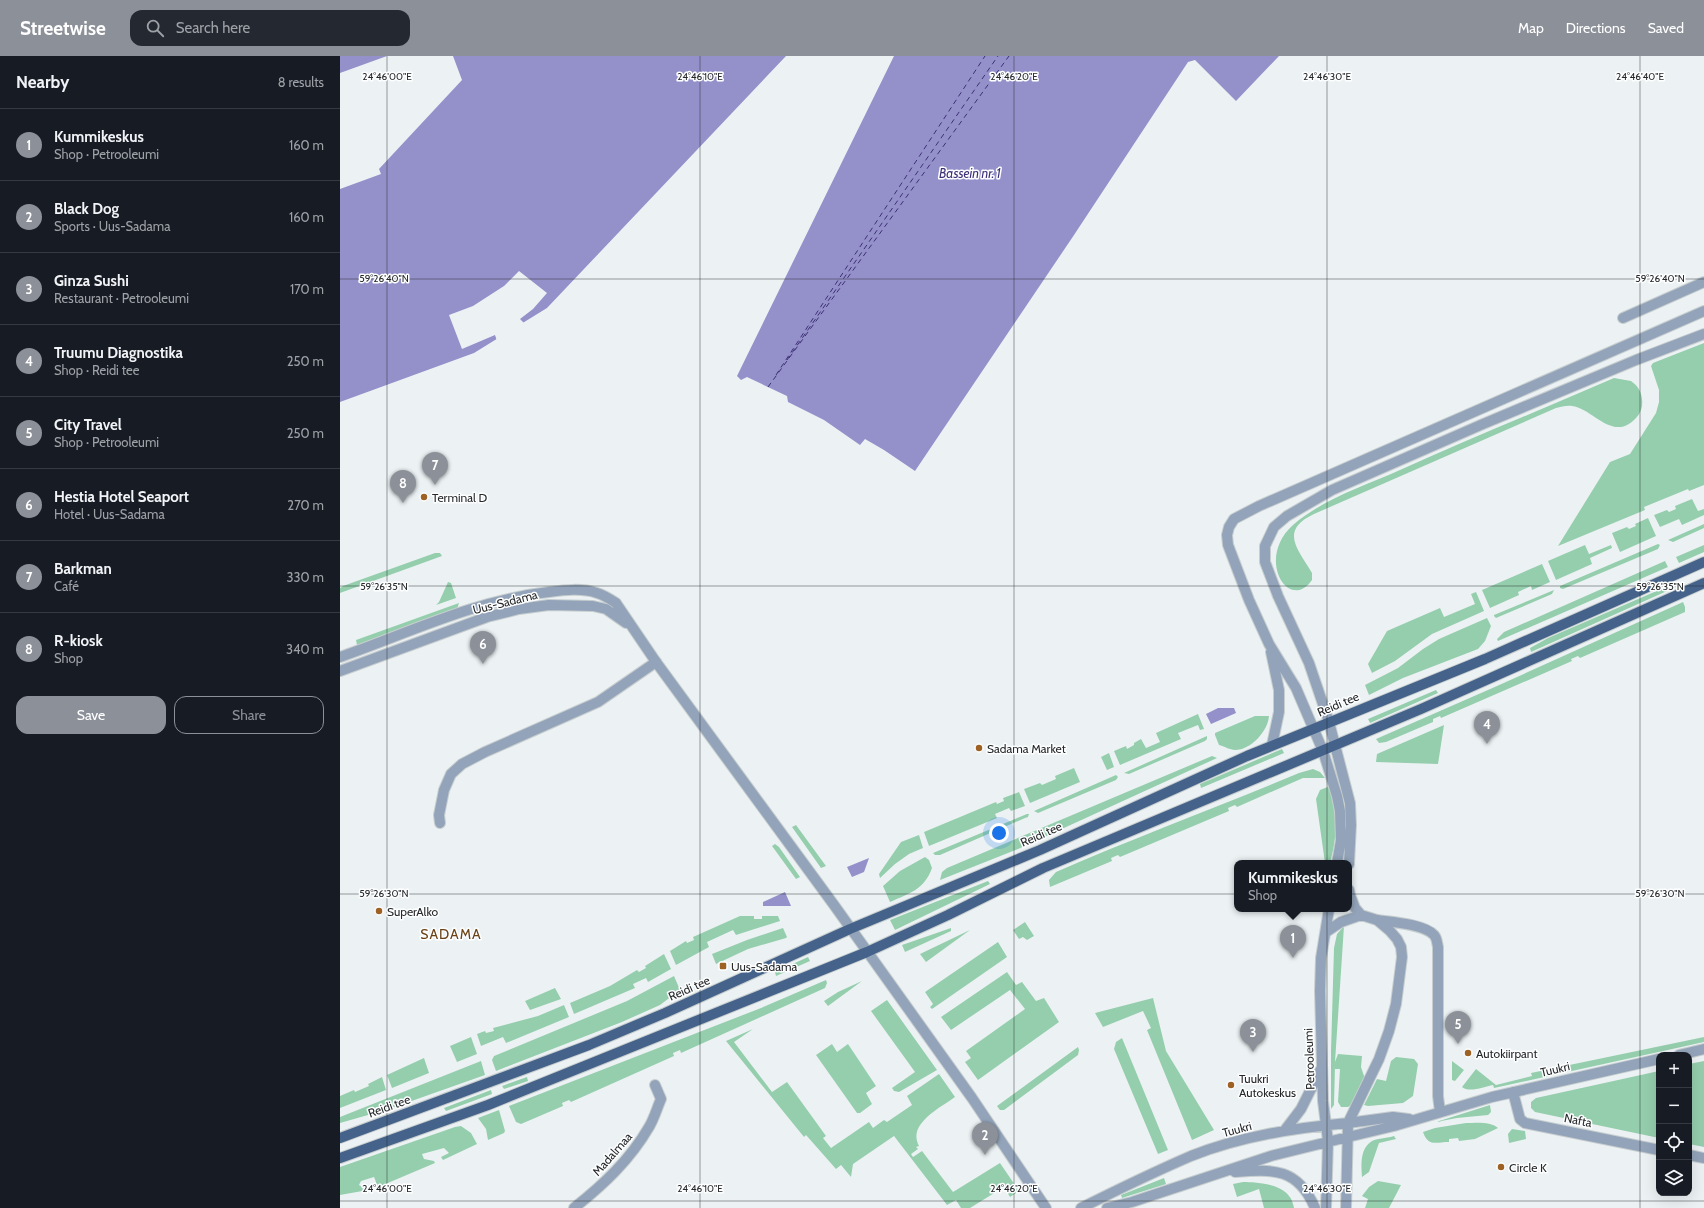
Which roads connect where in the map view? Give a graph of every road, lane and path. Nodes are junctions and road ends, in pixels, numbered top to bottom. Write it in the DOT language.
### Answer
graph roads {
  1 [pos="1704,282"];
  2 [pos="1704,312"];
  3 [pos="1623,318"];
  4 [pos="1704,334"];
  5 [pos="1639,340"];
  6 [pos="1636,360"];
  7 [pos="1704,562"];
  8 [pos="1704,583"];
  9 [pos="466,610"];
  10 [pos="631,626"];
  11 [pos="453,630"];
  12 [pos="1269,644"];
  13 [pos="340,657"];
  14 [pos="656,662"];
  15 [pos="340,671"];
  16 [pos="1329,722"];
  17 [pos="1314,728"];
  18 [pos="1272,745"];
  19 [pos="1335,746"];
  20 [pos="1323,751"];
  21 [pos="440,823"];
  22 [pos="1338,860"];
  23 [pos="1349,860"];
  24 [pos="1352,900"];
  25 [pos="1329,912"];
  26 [pos="1361,915"];
  27 [pos="1377,920"];
  28 [pos="850,929"];
  29 [pos="1326,932"];
  30 [pos="867,952"];
  31 [pos="1704,1049"];
  32 [pos="1692,1052"];
  33 [pos="1656,1060"];
  34 [pos="1322,1067"];
  35 [pos="655,1084"];
  36 [pos="1513,1092"];
  37 [pos="1440,1112"];
  38 [pos="1412,1120"];
  39 [pos="1348,1123"];
  40 [pos="1326,1125"];
  41 [pos="1286,1130"];
  42 [pos="1348,1137"];
  43 [pos="340,1138"];
  44 [pos="1328,1141"];
  45 [pos="1656,1149"];
  46 [pos="1692,1156"];
  47 [pos="340,1158"];
  48 [pos="1704,1158"];
  49 [pos="1219,1173"];
  50 [pos="574,1208"];
  51 [pos="1046,1208"];
  52 [pos="1081,1208"];
  53 [pos="1107,1208"];
  54 [pos="1315,1208"];
  55 [pos="1326,1208"];
  56 [pos="1346,1208"];
  1 -- 3 [label="street"];
  2 -- 5 [label="street"];
  4 -- 6 [label="street"];
  5 -- 6 [label="street"];
  5 -- 12 [label="street"];
  6 -- 16 [label="street"];
  7 -- 16 [label="main road, Reidi tee"];
  8 -- 19 [label="main road"];
  9 -- 10 [label="street, Uus-Sadama"];
  9 -- 11 [label="street, Uus-Sadama"];
  9 -- 13 [label="street, Uus-Sadama"];
  10 -- 11 [label="street, Uus-Sadama"];
  10 -- 14 [label="street, Uus-Sadama"];
  11 -- 15 [label="street, Uus-Sadama"];
  12 -- 17 [label="street"];
  12 -- 18 [label="street"];
  14 -- 21 [label="street"];
  14 -- 28 [label="street, Uus-Sadama"];
  16 -- 17 [label="main road, Reidi tee"];
  16 -- 19 [label="street"];
  17 -- 18 [label="main road, Reidi tee"];
  17 -- 20 [label="street"];
  18 -- 28 [label="main road, Reidi tee"];
  19 -- 20 [label="main road"];
  19 -- 23 [label="street"];
  20 -- 22 [label="street"];
  20 -- 30 [label="main road"];
  24 -- 26 [label="street"];
  25 -- 29 [label="street, Petrooleumi"];
  26 -- 27 [label="street"];
  26 -- 29 [label="street"];
  27 -- 37 [label="street"];
  27 -- 39 [label="street"];
  28 -- 30 [label="street, Uus-Sadama"];
  28 -- 43 [label="main road, Reidi tee"];
  29 -- 34 [label="street, Petrooleumi"];
  30 -- 47 [label="main road"];
  30 -- 51 [label="street, Uus-Sadama"];
  31 -- 32 [label="street"];
  33 -- 36 [label="street, Tuukri"];
  34 -- 40 [label="street, Petrooleumi"];
  34 -- 41 [label="street"];
  35 -- 50 [label="street, Madalmaa"];
  36 -- 37 [label="street, Tuukri"];
  36 -- 45 [label="street, Nafta"];
  37 -- 38 [label="street, Tuukri"];
  38 -- 39 [label="street, Tuukri"];
  38 -- 42 [label="street, Tuukri"];
  39 -- 40 [label="street, Tuukri"];
  39 -- 42 [label="street"];
  40 -- 41 [label="street, Tuukri"];
  40 -- 44 [label="street, Petrooleumi"];
  41 -- 52 [label="street, Tuukri"];
  42 -- 44 [label="street, Tuukri"];
  42 -- 56 [label="street"];
  44 -- 49 [label="street, Tuukri"];
  44 -- 55 [label="street, Petrooleumi"];
  46 -- 48 [label="street"];
  49 -- 53 [label="street, Tuukri"];
  49 -- 54 [label="street"];
}
